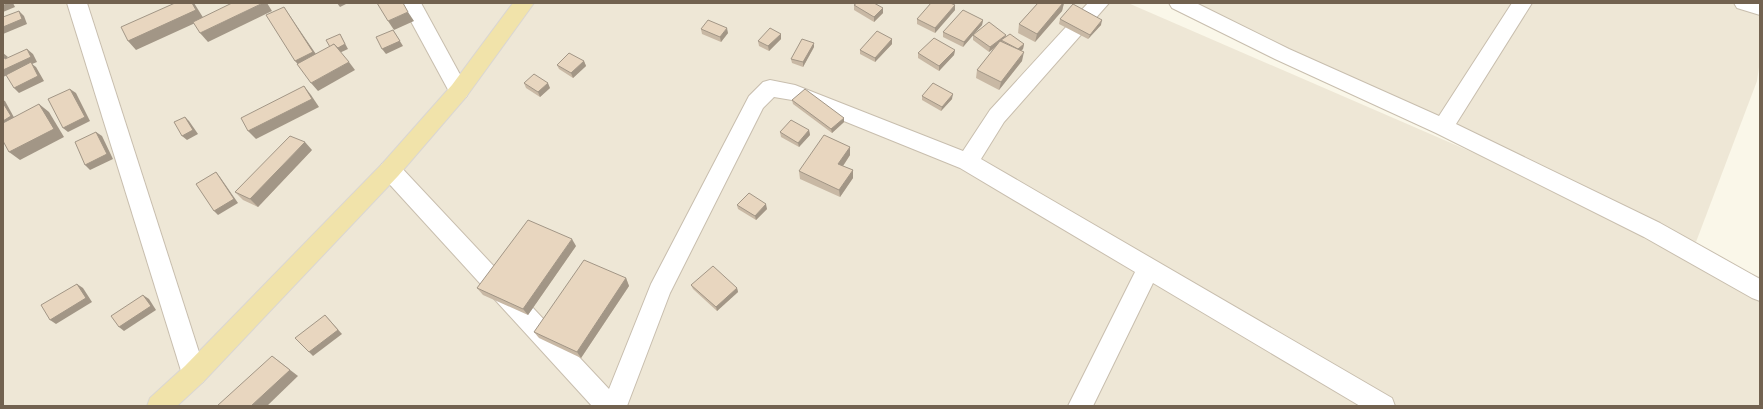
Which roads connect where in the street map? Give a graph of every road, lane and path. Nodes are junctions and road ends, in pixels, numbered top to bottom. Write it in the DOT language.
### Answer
graph roads {
  1 [pos="76,3"];
  2 [pos="411,3"];
  3 [pos="524,3"];
  4 [pos="1099,3"];
  5 [pos="1179,3"];
  6 [pos="1522,3"];
  7 [pos="1744,3"];
  8 [pos="1760,8"];
  9 [pos="459,91"];
  10 [pos="1443,127"];
  11 [pos="968,162"];
  12 [pos="390,170"];
  13 [pos="1149,267"];
  14 [pos="1760,291"];
  15 [pos="194,374"];
  16 [pos="159,406"];
  17 [pos="608,406"];
  18 [pos="615,406"];
  19 [pos="1080,406"];
  20 [pos="1383,406"];
  1 -- 15 [label="street"];
  2 -- 9 [label="street"];
  3 -- 9 [label="main road"];
  4 -- 11 [label="street"];
  5 -- 10 [label="street"];
  6 -- 10 [label="street"];
  7 -- 8 [label="street"];
  9 -- 12 [label="main road"];
  10 -- 14 [label="street"];
  11 -- 13 [label="street"];
  11 -- 18 [label="street"];
  12 -- 15 [label="main road"];
  12 -- 17 [label="street"];
  13 -- 19 [label="street"];
  13 -- 20 [label="street"];
  15 -- 16 [label="main road"];
}
